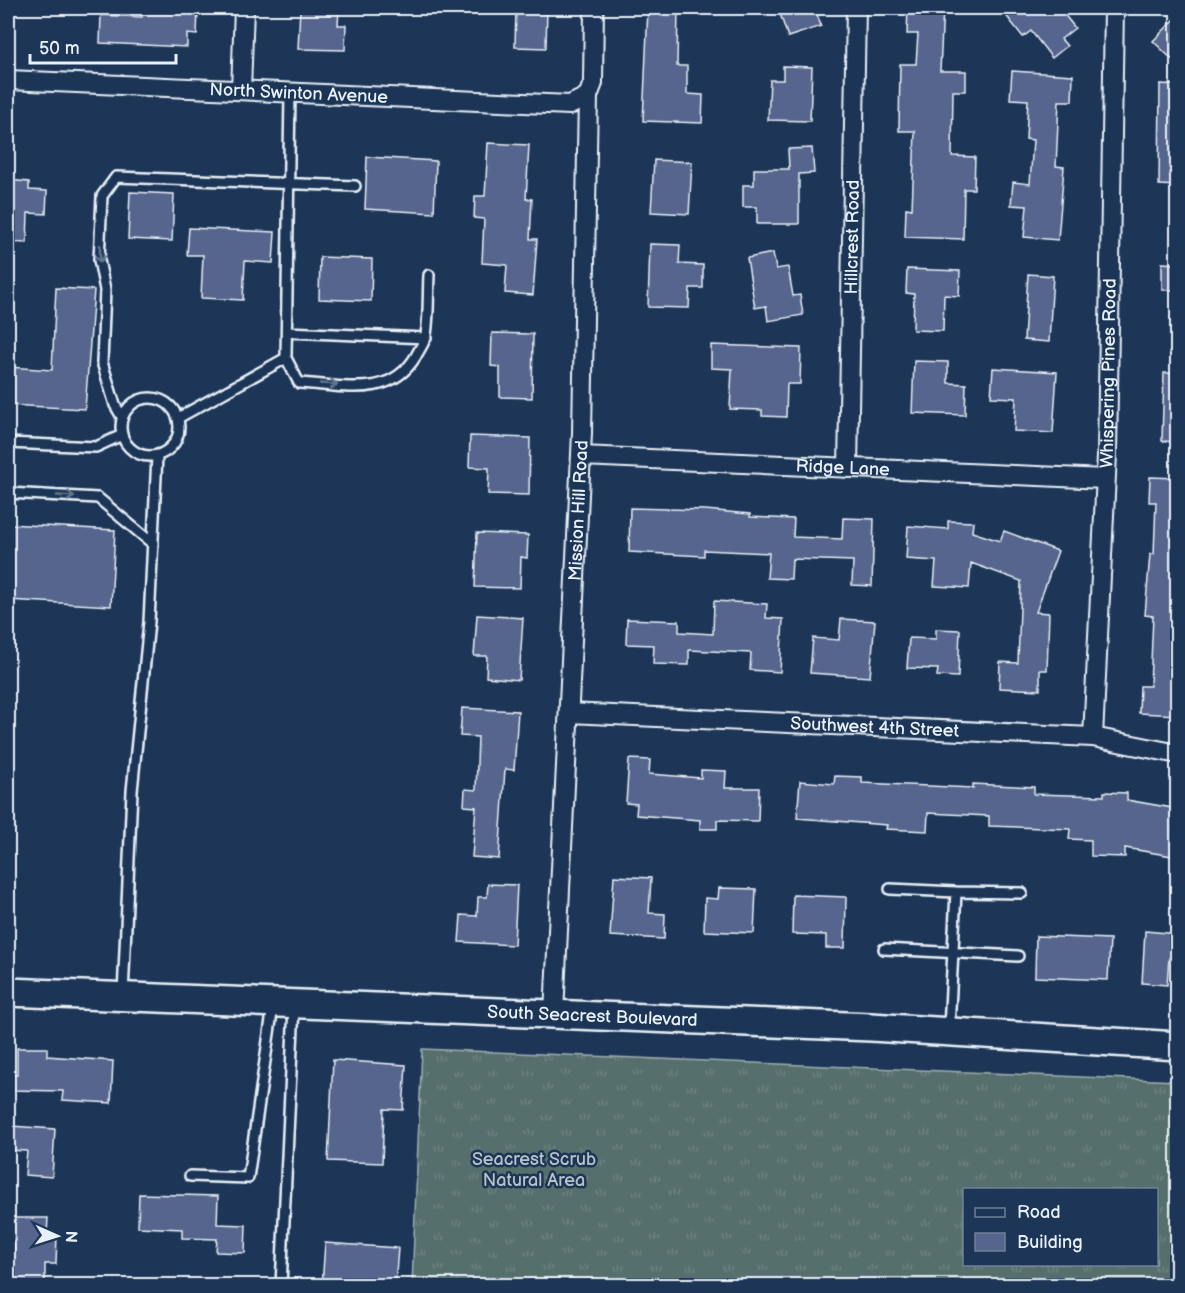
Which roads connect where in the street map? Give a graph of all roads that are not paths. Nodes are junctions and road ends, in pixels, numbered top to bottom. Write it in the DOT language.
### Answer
graph roads {
  1 [pos="244,8"];
  2 [pos="594,8"];
  3 [pos="856,8"];
  4 [pos="1114,8"];
  5 [pos="8,80"];
  6 [pos="241,90"];
  7 [pos="290,93"];
  8 [pos="588,96"];
  9 [pos="289,184"];
  10 [pos="355,186"];
  11 [pos="429,275"];
  12 [pos="287,332"];
  13 [pos="426,338"];
  14 [pos="286,358"];
  15 [pos="122,417"];
  16 [pos="178,418"];
  17 [pos="122,435"];
  18 [pos="8,443"];
  19 [pos="158,456"];
  20 [pos="581,456"];
  21 [pos="848,468"];
  22 [pos="1106,479"];
  23 [pos="8,493"];
  24 [pos="153,544"];
  25 [pos="569,713"];
  26 [pos="1093,737"];
  27 [pos="1178,754"];
  28 [pos="890,889"];
  29 [pos="956,892"];
  30 [pos="1022,893"];
  31 [pos="884,950"];
  32 [pos="953,954"];
  33 [pos="1018,956"];
  34 [pos="8,992"];
  35 [pos="123,997"];
  36 [pos="284,1003"];
  37 [pos="554,1014"];
  38 [pos="949,1031"];
  39 [pos="1178,1046"];
  40 [pos="190,1176"];
  41 [pos="280,1286"];
  1 -- 6 [label="street"];
  2 -- 8 [label="street, Mission Hill Road"];
  3 -- 21 [label="street, Hillcrest Road"];
  4 -- 22 [label="street, Whispering Pines Road"];
  5 -- 6 [label="street, North Swinton Avenue"];
  6 -- 7 [label="street, North Swinton Avenue"];
  7 -- 8 [label="street, North Swinton Avenue"];
  7 -- 9 [label="lane"];
  8 -- 20 [label="street, Mission Hill Road"];
  9 -- 10 [label="lane"];
  9 -- 12 [label="lane"];
  9 -- 15 [label="lane, one-way"];
  11 -- 13 [label="lane"];
  12 -- 13 [label="lane"];
  12 -- 14 [label="lane"];
  14 -- 13 [label="lane, one-way"];
  14 -- 16 [label="lane"];
  15 -- 16 [label="lane"];
  15 -- 17 [label="lane"];
  16 -- 19 [label="lane"];
  17 -- 18 [label="lane"];
  17 -- 19 [label="lane"];
  19 -- 24 [label="lane"];
  20 -- 21 [label="street, Ridge Lane"];
  20 -- 25 [label="street, Mission Hill Road"];
  21 -- 22 [label="street, Ridge Lane"];
  22 -- 26 [label="street, Whispering Pines Road"];
  23 -- 24 [label="lane, one-way"];
  24 -- 35 [label="lane"];
  25 -- 26 [label="street, Southwest 4th Street"];
  25 -- 37 [label="street, Mission Hill Road"];
  26 -- 27 [label="street, Southwest 4th Street"];
  28 -- 29 [label="lane"];
  29 -- 30 [label="lane"];
  29 -- 32 [label="lane"];
  31 -- 32 [label="lane"];
  32 -- 33 [label="lane"];
  32 -- 38 [label="lane"];
  34 -- 35 [label="street, South Seacrest Boulevard"];
  35 -- 36 [label="street, South Seacrest Boulevard"];
  36 -- 37 [label="street, South Seacrest Boulevard"];
  36 -- 40 [label="lane"];
  36 -- 41 [label="lane"];
  37 -- 38 [label="street, South Seacrest Boulevard"];
  38 -- 39 [label="street, South Seacrest Boulevard"];
}
